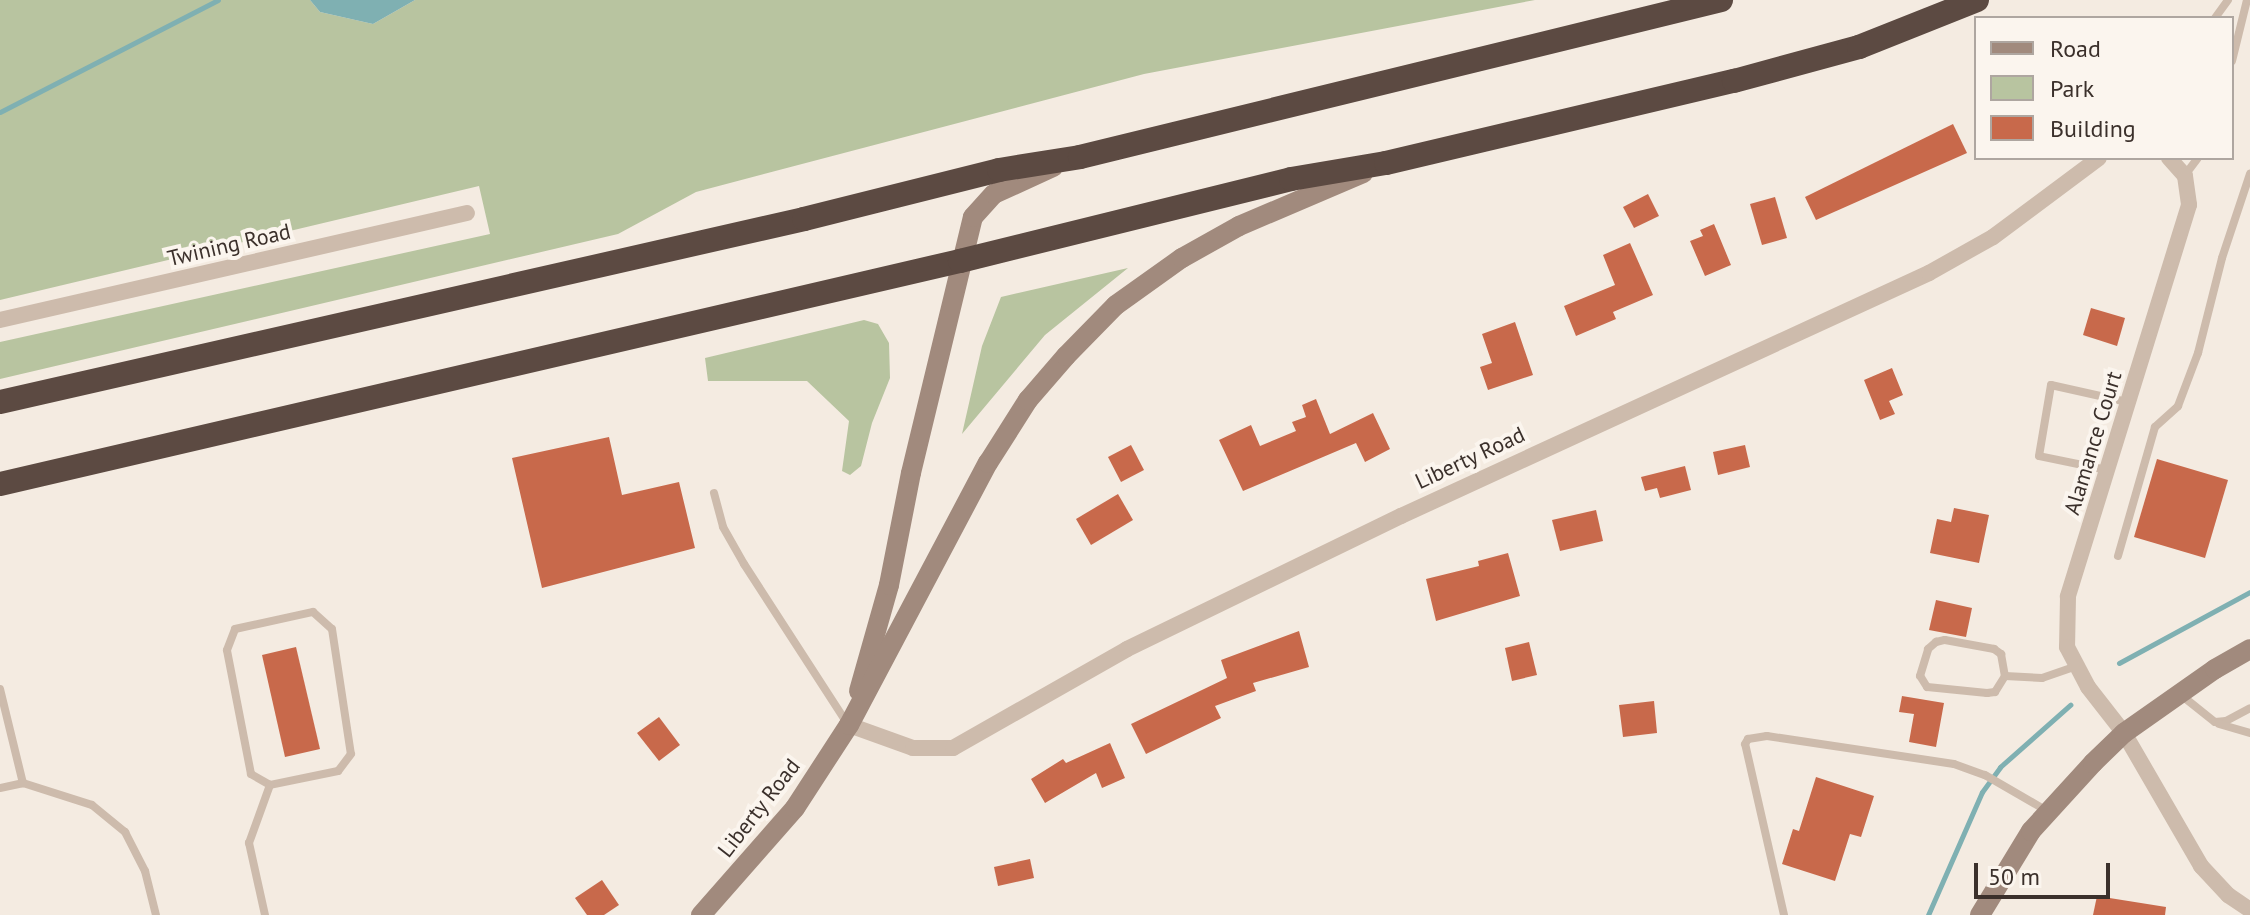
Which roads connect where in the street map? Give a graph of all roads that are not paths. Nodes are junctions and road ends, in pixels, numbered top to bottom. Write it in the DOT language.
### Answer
graph roads {
  1 [pos="1721,0"];
  2 [pos="1977,0"];
  3 [pos="2247,0"];
  4 [pos="2234,53"];
  5 [pos="1080,157"];
  6 [pos="2096,160"];
  7 [pos="2171,160"];
  8 [pos="2197,160"];
  9 [pos="1386,163"];
  10 [pos="2250,174"];
  11 [pos="2185,176"];
  12 [pos="467,213"];
  13 [pos="960,261"];
  14 [pos="0,320"];
  15 [pos="0,402"];
  16 [pos="2128,403"];
  17 [pos="2107,470"];
  18 [pos="0,484"];
  19 [pos="714,493"];
  20 [pos="2118,556"];
  21 [pos="2250,649"];
  22 [pos="2077,666"];
  23 [pos="2005,676"];
  24 [pos="0,689"];
  25 [pos="2180,694"];
  26 [pos="2250,708"];
  27 [pos="2215,722"];
  28 [pos="849,725"];
  29 [pos="2124,733"];
  30 [pos="2250,733"];
  31 [pos="23,783"];
  32 [pos="270,785"];
  33 [pos="0,788"];
  34 [pos="2048,812"];
  35 [pos="2250,910"];
  36 [pos="156,915"];
  37 [pos="265,915"];
  38 [pos="701,915"];
  39 [pos="1784,915"];
  40 [pos="1980,915"];
  1 -- 5 [label="highway"];
  2 -- 9 [label="highway"];
  3 -- 4 [label="lane"];
  5 -- 13 [label="street, Liberty Road"];
  5 -- 15 [label="highway"];
  6 -- 28 [label="street, Liberty Road"];
  7 -- 11 [label="street"];
  8 -- 11 [label="lane"];
  9 -- 13 [label="highway"];
  9 -- 28 [label="street, Liberty Road"];
  10 -- 20 [label="lane"];
  11 -- 16 [label="street, Alamance Court"];
  12 -- 14 [label="street, Twining Road"];
  13 -- 18 [label="highway"];
  13 -- 28 [label="street, Liberty Road"];
  16 -- 17 [label="street, Alamance Court"];
  16 -- 17 [label="lane"];
  17 -- 22 [label="street, Alamance Court"];
  19 -- 28 [label="lane"];
  21 -- 25 [label="street"];
  22 -- 23 [label="lane"];
  22 -- 29 [label="street, Alamance Court"];
  23 -- 23 [label="lane"];
  24 -- 31 [label="lane"];
  25 -- 27 [label="lane"];
  25 -- 29 [label="street"];
  26 -- 27 [label="lane"];
  27 -- 30 [label="lane"];
  28 -- 38 [label="street, Liberty Road"];
  29 -- 34 [label="street"];
  29 -- 35 [label="street, Alamance Court"];
  31 -- 33 [label="lane"];
  31 -- 36 [label="lane"];
  32 -- 32 [label="lane"];
  32 -- 37 [label="lane"];
  34 -- 39 [label="lane"];
  34 -- 40 [label="street"];
}
